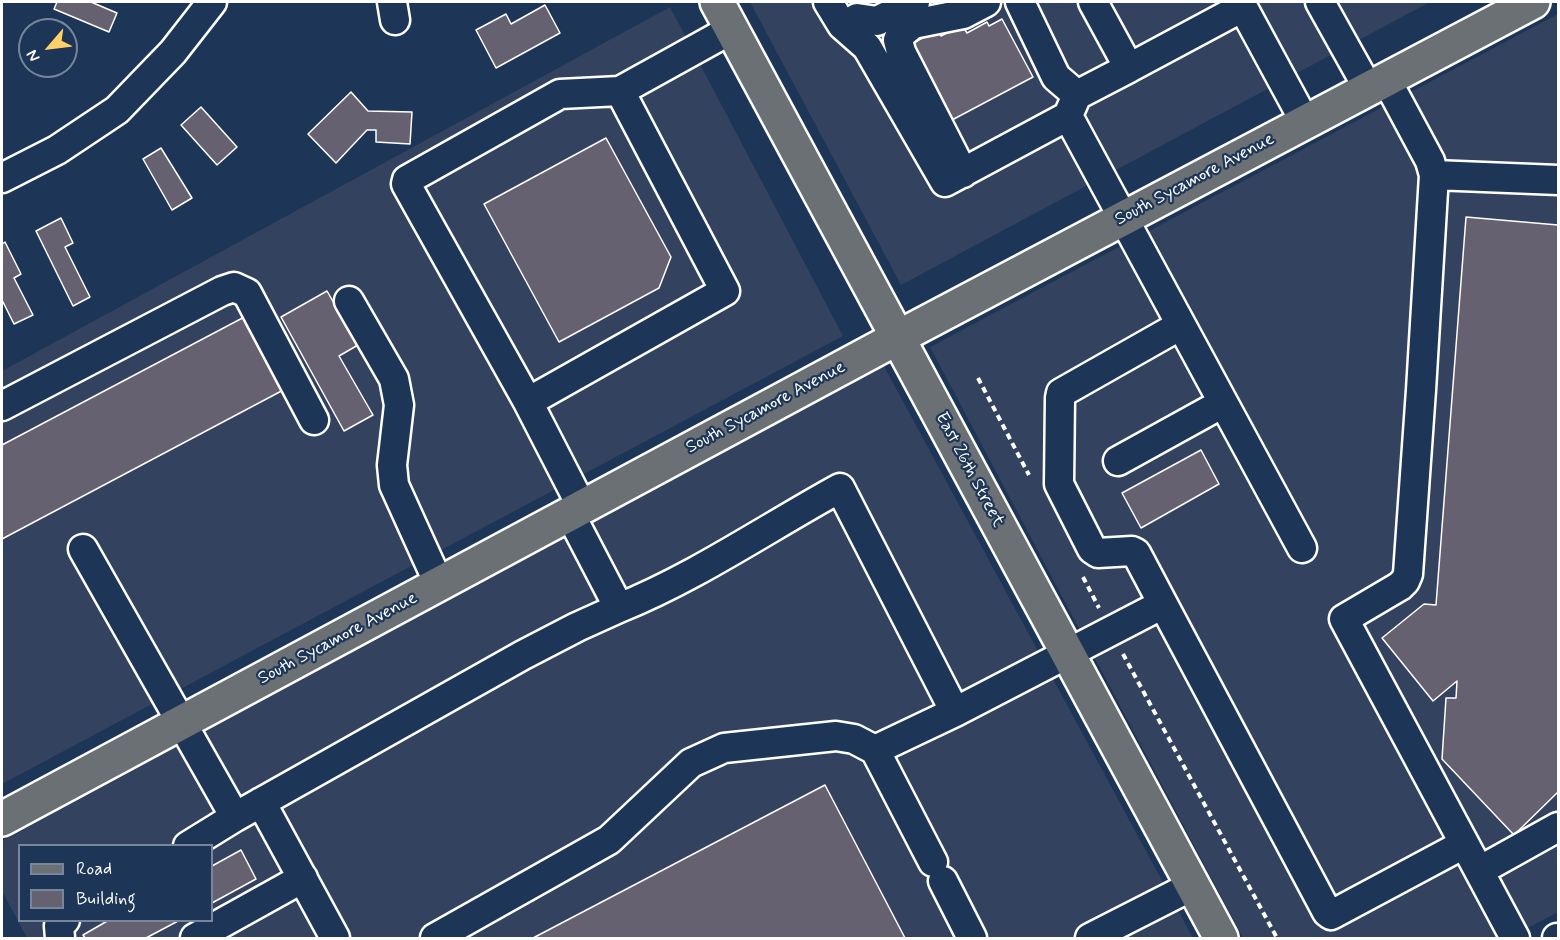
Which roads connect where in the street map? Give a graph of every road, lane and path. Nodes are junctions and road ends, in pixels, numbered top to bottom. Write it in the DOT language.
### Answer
graph roads {
  1 [pos="212,2"];
  2 [pos="951,2"];
  3 [pos="986,2"];
  4 [pos="1020,2"];
  5 [pos="1041,2"];
  6 [pos="1094,2"];
  7 [pos="1320,2"];
  8 [pos="1533,2"];
  9 [pos="1242,4"];
  10 [pos="849,11"];
  11 [pos="914,13"];
  12 [pos="724,15"];
  13 [pos="1129,68"];
  14 [pos="1377,84"];
  15 [pos="620,91"];
  16 [pos="1072,106"];
  17 [pos="1305,122"];
  18 [pos="963,173"];
  19 [pos="1434,175"];
  20 [pos="2,178"];
  21 [pos="1558,180"];
  22 [pos="1123,218"];
  23 [pos="349,301"];
  24 [pos="1181,325"];
  25 [pos="897,338"];
  26 [pos="978,378"];
  27 [pos="528,402"];
  28 [pos="1223,403"];
  29 [pos="2,406"];
  30 [pos="314,420"];
  31 [pos="1118,461"];
  32 [pos="1032,480"];
  33 [pos="576,511"];
  34 [pos="1302,548"];
  35 [pos="83,549"];
  36 [pos="1081,572"];
  37 [pos="439,584"];
  38 [pos="1163,604"];
  39 [pos="619,608"];
  40 [pos="1111,631"];
  41 [pos="1067,653"];
  42 [pos="955,712"];
  43 [pos="181,723"];
  44 [pos="875,750"];
  45 [pos="261,802"];
  46 [pos="236,817"];
  47 [pos="2,819"];
  48 [pos="1558,827"];
  49 [pos="191,844"];
  50 [pos="1464,844"];
  51 [pos="1479,871"];
  52 [pos="303,878"];
  53 [pos="1192,886"];
  54 [pos="64,922"];
  55 [pos="60,939"];
  56 [pos="195,939"];
  57 [pos="335,939"];
  58 [pos="435,939"];
  59 [pos="972,939"];
  60 [pos="1090,939"];
  61 [pos="1221,939"];
  62 [pos="1277,939"];
  63 [pos="1515,939"];
  1 -- 20 [label="street"];
  2 -- 11 [label="street"];
  3 -- 11 [label="street"];
  4 -- 16 [label="street"];
  5 -- 16 [label="street"];
  6 -- 13 [label="street"];
  7 -- 14 [label="street"];
  8 -- 14 [label="main road, South Sycamore Avenue"];
  9 -- 13 [label="street"];
  9 -- 17 [label="street"];
  10 -- 11 [label="street"];
  10 -- 18 [label="street"];
  11 -- 18 [label="street"];
  12 -- 15 [label="street"];
  12 -- 25 [label="main road, East 26th Street"];
  13 -- 16 [label="street"];
  14 -- 17 [label="main road, South Sycamore Avenue"];
  14 -- 19 [label="street"];
  15 -- 27 [label="street"];
  15 -- 27 [label="street"];
  16 -- 18 [label="street"];
  16 -- 22 [label="street"];
  17 -- 22 [label="main road, South Sycamore Avenue"];
  19 -- 21 [label="street"];
  19 -- 50 [label="street"];
  22 -- 24 [label="street"];
  22 -- 25 [label="main road, South Sycamore Avenue"];
  23 -- 37 [label="street"];
  24 -- 28 [label="street"];
  24 -- 38 [label="street"];
  25 -- 33 [label="main road, South Sycamore Avenue"];
  25 -- 41 [label="main road, East 26th Street"];
  26 -- 32 [label="path"];
  27 -- 33 [label="street"];
  28 -- 31 [label="street"];
  28 -- 34 [label="street"];
  29 -- 30 [label="street"];
  33 -- 37 [label="main road, South Sycamore Avenue"];
  33 -- 39 [label="street"];
  35 -- 43 [label="street"];
  36 -- 40 [label="path"];
  37 -- 43 [label="main road, South Sycamore Avenue"];
  38 -- 40 [label="street"];
  38 -- 50 [label="street"];
  39 -- 42 [label="street"];
  39 -- 45 [label="street"];
  40 -- 41 [label="street"];
  40 -- 62 [label="path"];
  41 -- 42 [label="street"];
  41 -- 53 [label="main road, East 26th Street"];
  42 -- 44 [label="street"];
  43 -- 46 [label="street"];
  43 -- 47 [label="main road, South Sycamore Avenue"];
  44 -- 58 [label="street"];
  44 -- 59 [label="street"];
  45 -- 46 [label="street"];
  45 -- 52 [label="street"];
  46 -- 49 [label="street"];
  48 -- 51 [label="street"];
  50 -- 51 [label="street"];
  51 -- 63 [label="street"];
  52 -- 56 [label="street"];
  52 -- 57 [label="street"];
  53 -- 60 [label="street"];
  53 -- 61 [label="main road, East 26th Street"];
  54 -- 55 [label="street"];
}
